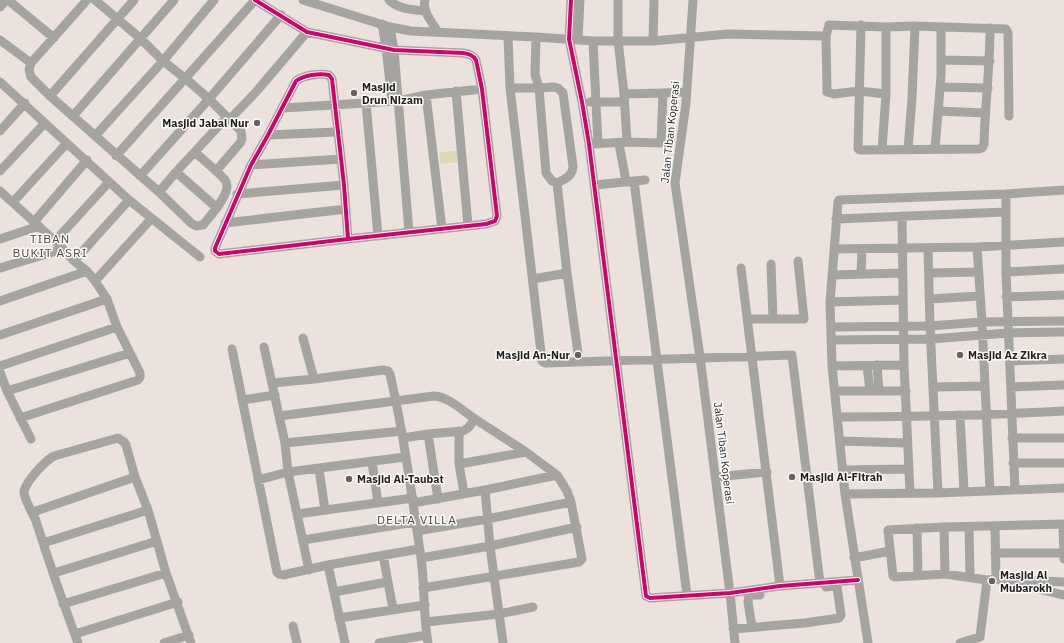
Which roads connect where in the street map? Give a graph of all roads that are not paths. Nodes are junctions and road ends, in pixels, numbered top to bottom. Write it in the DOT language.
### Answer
graph roads {
  1 [pos="7,0"];
  2 [pos="95,0"];
  3 [pos="134,0"];
  4 [pos="174,0"];
  5 [pos="214,0"];
  6 [pos="255,0"];
  7 [pos="303,0"];
  8 [pos="389,0"];
  9 [pos="425,0"];
  10 [pos="571,0"];
  11 [pos="580,0"];
  12 [pos="618,0"];
  13 [pos="654,0"];
  14 [pos="693,0"];
  15 [pos="84,1"];
  16 [pos="0,7"];
  17 [pos="425,11"];
  18 [pos="281,15"];
  19 [pos="118,19"];
  20 [pos="860,25"];
  21 [pos="386,26"];
  22 [pos="915,26"];
  23 [pos="886,27"];
  24 [pos="941,28"];
  25 [pos="990,28"];
  26 [pos="437,31"];
  27 [pos="307,32"];
  28 [pos="508,36"];
  29 [pos="826,36"];
  30 [pos="536,37"];
  31 [pos="54,38"];
  32 [pos="140,38"];
  33 [pos="691,38"];
  34 [pos="574,39"];
  35 [pos="0,40"];
  36 [pos="618,40"];
  37 [pos="593,41"];
  38 [pos="653,42"];
  39 [pos="390,49"];
  40 [pos="941,60"];
  41 [pos="163,61"];
  42 [pos="990,61"];
  43 [pos="31,64"];
  44 [pos="186,79"];
  45 [pos="1,85"];
  46 [pos="510,88"];
  47 [pos="539,88"];
  48 [pos="940,88"];
  49 [pos="988,88"];
  50 [pos="482,89"];
  51 [pos="456,91"];
  52 [pos="859,91"];
  53 [pos="663,92"];
  54 [pos="686,92"];
  55 [pos="886,94"];
  56 [pos="426,95"];
  57 [pos="50,96"];
  58 [pos="624,98"];
  59 [pos="209,99"];
  60 [pos="395,101"];
  61 [pos="595,101"];
  62 [pos="582,102"];
  63 [pos="25,103"];
  64 [pos="366,103"];
  65 [pos="335,104"];
  66 [pos="283,108"];
  67 [pos="938,111"];
  68 [pos="985,113"];
  69 [pos="73,116"];
  70 [pos="1009,116"];
  71 [pos="228,118"];
  72 [pos="45,123"];
  73 [pos="0,131"];
  74 [pos="337,132"];
  75 [pos="268,135"];
  76 [pos="95,136"];
  77 [pos="67,142"];
  78 [pos="623,143"];
  79 [pos="594,144"];
  80 [pos="935,149"];
  81 [pos="882,150"];
  82 [pos="908,150"];
  83 [pos="195,152"];
  84 [pos="116,156"];
  85 [pos="341,159"];
  86 [pos="86,160"];
  87 [pos="250,165"];
  88 [pos="0,171"];
  89 [pos="216,171"];
  90 [pos="176,172"];
  91 [pos="140,176"];
  92 [pos="645,180"];
  93 [pos="630,181"];
  94 [pos="110,182"];
  95 [pos="557,183"];
  96 [pos="595,184"];
  97 [pos="344,185"];
  98 [pos="1064,190"];
  99 [pos="0,191"];
  100 [pos="159,192"];
  101 [pos="237,194"];
  102 [pos="1006,194"];
  103 [pos="11,200"];
  104 [pos="129,200"];
  105 [pos="0,202"];
  106 [pos="217,208"];
  107 [pos="346,209"];
  108 [pos="1006,212"];
  109 [pos="902,216"];
  110 [pos="151,218"];
  111 [pos="836,219"];
  112 [pos="225,223"];
  113 [pos="36,224"];
  114 [pos="468,226"];
  115 [pos="442,229"];
  116 [pos="409,232"];
  117 [pos="378,236"];
  118 [pos="0,239"];
  119 [pos="348,239"];
  120 [pos="55,241"];
  121 [pos="1064,242"];
  122 [pos="1006,247"];
  123 [pos="902,248"];
  124 [pos="928,248"];
  125 [pos="977,248"];
  126 [pos="63,249"];
  127 [pos="834,249"];
  128 [pos="862,249"];
  129 [pos="200,257"];
  130 [pos="74,261"];
  131 [pos="798,261"];
  132 [pos="770,264"];
  133 [pos="0,268"];
  134 [pos="741,268"];
  135 [pos="1064,269"];
  136 [pos="87,271"];
  137 [pos="978,272"];
  138 [pos="1006,272"];
  139 [pos="567,273"];
  140 [pos="902,273"];
  141 [pos="929,273"];
  142 [pos="861,274"];
  143 [pos="832,276"];
  144 [pos="533,280"];
  145 [pos="95,281"];
  146 [pos="1064,295"];
  147 [pos="980,296"];
  148 [pos="1006,296"];
  149 [pos="107,299"];
  150 [pos="929,299"];
  151 [pos="903,300"];
  152 [pos="0,301"];
  153 [pos="830,302"];
  154 [pos="747,319"];
  155 [pos="773,319"];
  156 [pos="1064,321"];
  157 [pos="982,322"];
  158 [pos="1008,322"];
  159 [pos="903,326"];
  160 [pos="930,326"];
  161 [pos="117,327"];
  162 [pos="1064,332"];
  163 [pos="1008,333"];
  164 [pos="0,335"];
  165 [pos="833,335"];
  166 [pos="983,335"];
  167 [pos="303,338"];
  168 [pos="904,339"];
  169 [pos="931,339"];
  170 [pos="264,347"];
  171 [pos="232,349"];
  172 [pos="130,353"];
  173 [pos="751,355"];
  174 [pos="700,358"];
  175 [pos="656,359"];
  176 [pos="1064,359"];
  177 [pos="579,361"];
  178 [pos="616,361"];
  179 [pos="1010,361"];
  180 [pos="904,365"];
  181 [pos="0,366"];
  182 [pos="832,366"];
  183 [pos="867,366"];
  184 [pos="878,366"];
  185 [pos="0,372"];
  186 [pos="314,379"];
  187 [pos="273,382"];
  188 [pos="1064,385"];
  189 [pos="984,386"];
  190 [pos="934,387"];
  191 [pos="1011,387"];
  192 [pos="7,391"];
  193 [pos="836,391"];
  194 [pos="870,391"];
  195 [pos="879,391"];
  196 [pos="906,391"];
  197 [pos="275,395"];
  198 [pos="242,400"];
  199 [pos="396,401"];
  200 [pos="1064,411"];
  201 [pos="986,414"];
  202 [pos="1011,414"];
  203 [pos="960,415"];
  204 [pos="279,416"];
  205 [pos="935,416"];
  206 [pos="838,417"];
  207 [pos="907,417"];
  208 [pos="20,418"];
  209 [pos="475,419"];
  210 [pos="459,432"];
  211 [pos="428,434"];
  212 [pos="402,435"];
  213 [pos="1012,438"];
  214 [pos="1064,438"];
  215 [pos="30,439"];
  216 [pos="840,441"];
  217 [pos="285,443"];
  218 [pos="908,444"];
  219 [pos="526,452"];
  220 [pos="405,457"];
  221 [pos="372,462"];
  222 [pos="1064,463"];
  223 [pos="460,464"];
  224 [pos="1013,464"];
  225 [pos="319,468"];
  226 [pos="908,469"];
  227 [pos="843,470"];
  228 [pos="288,472"];
  229 [pos="767,472"];
  230 [pos="557,475"];
  231 [pos="715,476"];
  232 [pos="135,477"];
  233 [pos="258,480"];
  234 [pos="1064,488"];
  235 [pos="485,490"];
  236 [pos="1015,490"];
  237 [pos="990,491"];
  238 [pos="910,492"];
  239 [pos="964,492"];
  240 [pos="464,493"];
  241 [pos="938,493"];
  242 [pos="845,494"];
  243 [pos="438,499"];
  244 [pos="413,501"];
  245 [pos="571,502"];
  246 [pos="378,503"];
  247 [pos="148,510"];
  248 [pos="326,510"];
  249 [pos="33,512"];
  250 [pos="297,514"];
  251 [pos="487,519"];
  252 [pos="995,526"];
  253 [pos="416,527"];
  254 [pos="577,527"];
  255 [pos="944,527"];
  256 [pos="969,527"];
  257 [pos="917,528"];
  258 [pos="303,540"];
  259 [pos="157,542"];
  260 [pos="43,543"];
  261 [pos="490,546"];
  262 [pos="890,551"];
  263 [pos="1064,553"];
  264 [pos="420,554"];
  265 [pos="995,554"];
  266 [pos="383,555"];
  267 [pos="854,558"];
  268 [pos="1064,559"];
  269 [pos="328,565"];
  270 [pos="309,570"];
  271 [pos="54,573"];
  272 [pos="166,573"];
  273 [pos="945,574"];
  274 [pos="494,576"];
  275 [pos="918,576"];
  276 [pos="970,577"];
  277 [pos="991,579"];
  278 [pos="858,580"];
  279 [pos="387,582"];
  280 [pos="1064,582"];
  281 [pos="820,583"];
  282 [pos="780,586"];
  283 [pos="423,588"];
  284 [pos="334,592"];
  285 [pos="730,593"];
  286 [pos="687,595"];
  287 [pos="1064,595"];
  288 [pos="178,602"];
  289 [pos="63,604"];
  290 [pos="425,605"];
  291 [pos="533,607"];
  292 [pos="393,609"];
  293 [pos="499,614"];
  294 [pos="339,618"];
  295 [pos="426,622"];
  296 [pos="293,626"];
  297 [pos="752,627"];
  298 [pos="734,629"];
  299 [pos="77,639"];
  300 [pos="190,639"];
  301 [pos="428,639"];
  302 [pos="983,640"];
  303 [pos="164,643"];
  304 [pos="297,643"];
  305 [pos="345,643"];
  306 [pos="379,643"];
  307 [pos="503,643"];
  308 [pos="735,643"];
  309 [pos="868,643"];
  310 [pos="960,643"];
  1 -- 16 [label="street"];
  1 -- 31 [label="street"];
  2 -- 19 [label="street"];
  3 -- 19 [label="street"];
  4 -- 32 [label="street"];
  5 -- 41 [label="street"];
  6 -- 18 [label="street"];
  6 -- 44 [label="street"];
  7 -- 21 [label="street"];
  8 -- 17 [label="street"];
  9 -- 17 [label="street"];
  10 -- 34 [label="street"];
  11 -- 34 [label="street"];
  12 -- 36 [label="street"];
  13 -- 38 [label="street"];
  14 -- 33 [label="street, Jalan Tiban Koperasi"];
  15 -- 31 [label="street"];
  17 -- 26 [label="street"];
  18 -- 27 [label="street"];
  18 -- 59 [label="street"];
  19 -- 32 [label="street"];
  19 -- 57 [label="street"];
  20 -- 23 [label="street"];
  20 -- 29 [label="street"];
  20 -- 52 [label="street"];
  21 -- 26 [label="street"];
  21 -- 39 [label="street"];
  22 -- 23 [label="street"];
  22 -- 24 [label="street"];
  22 -- 82 [label="street"];
  23 -- 55 [label="street"];
  24 -- 25 [label="street"];
  24 -- 40 [label="street"];
  25 -- 42 [label="street"];
  25 -- 70 [label="street"];
  26 -- 28 [label="street"];
  27 -- 39 [label="street"];
  27 -- 71 [label="street"];
  28 -- 30 [label="street"];
  28 -- 46 [label="street"];
  29 -- 33 [label="street"];
  29 -- 52 [label="street"];
  30 -- 34 [label="street"];
  30 -- 47 [label="street"];
  31 -- 43 [label="street"];
  32 -- 41 [label="street"];
  32 -- 69 [label="street"];
  33 -- 38 [label="street"];
  33 -- 54 [label="street, Jalan Tiban Koperasi"];
  34 -- 37 [label="street"];
  34 -- 62 [label="street"];
  35 -- 43 [label="street"];
  36 -- 37 [label="street"];
  36 -- 38 [label="street"];
  36 -- 58 [label="street"];
  37 -- 61 [label="street"];
  39 -- 50 [label="street"];
  39 -- 60 [label="street"];
  40 -- 42 [label="street"];
  40 -- 48 [label="street"];
  41 -- 44 [label="street"];
  41 -- 76 [label="street"];
  42 -- 49 [label="street"];
  43 -- 57 [label="street"];
  44 -- 59 [label="street"];
  44 -- 84 [label="street"];
  45 -- 63 [label="street"];
  46 -- 47 [label="street"];
  46 -- 144 [label="street"];
  47 -- 95 [label="street"];
  47 -- 95 [label="street"];
  48 -- 49 [label="street"];
  48 -- 67 [label="street"];
  49 -- 68 [label="street"];
  50 -- 51 [label="street"];
  50 -- 114 [label="street"];
  51 -- 56 [label="street"];
  51 -- 114 [label="street"];
  52 -- 55 [label="street"];
  52 -- 81 [label="street"];
  53 -- 54 [label="street"];
  53 -- 58 [label="street"];
  53 -- 78 [label="street"];
  54 -- 174 [label="street, Jalan Tiban Koperasi"];
  55 -- 81 [label="street"];
  56 -- 60 [label="street"];
  56 -- 115 [label="street"];
  57 -- 69 [label="street"];
  58 -- 61 [label="street"];
  58 -- 78 [label="street"];
  59 -- 71 [label="street"];
  59 -- 91 [label="street"];
  60 -- 64 [label="street"];
  60 -- 116 [label="street"];
  61 -- 62 [label="street"];
  61 -- 79 [label="street"];
  62 -- 79 [label="street"];
  63 -- 72 [label="street"];
  63 -- 73 [label="street"];
  64 -- 65 [label="street"];
  64 -- 117 [label="street"];
  65 -- 66 [label="street"];
  65 -- 66 [label="street"];
  65 -- 74 [label="street"];
  66 -- 75 [label="street"];
  67 -- 68 [label="street"];
  67 -- 80 [label="street"];
  68 -- 80 [label="street"];
  69 -- 76 [label="street"];
  71 -- 83 [label="street"];
  71 -- 89 [label="street"];
  72 -- 77 [label="street"];
  72 -- 88 [label="street"];
  74 -- 75 [label="street"];
  74 -- 85 [label="street"];
  75 -- 87 [label="street"];
  76 -- 84 [label="street"];
  77 -- 86 [label="street"];
  77 -- 103 [label="street"];
  78 -- 79 [label="street"];
  78 -- 93 [label="street"];
  79 -- 96 [label="street"];
  80 -- 82 [label="street"];
  81 -- 82 [label="street"];
  83 -- 89 [label="street"];
  83 -- 90 [label="street"];
  84 -- 91 [label="street"];
  85 -- 87 [label="street"];
  85 -- 97 [label="street"];
  86 -- 94 [label="street"];
  86 -- 113 [label="street"];
  87 -- 101 [label="street"];
  89 -- 106 [label="street"];
  90 -- 100 [label="street"];
  90 -- 106 [label="street"];
  91 -- 100 [label="street"];
  92 -- 93 [label="street"];
  93 -- 96 [label="street"];
  93 -- 175 [label="street"];
  94 -- 104 [label="street"];
  94 -- 120 [label="street"];
  95 -- 139 [label="street"];
  96 -- 178 [label="street"];
  97 -- 101 [label="street"];
  97 -- 107 [label="street"];
  98 -- 102 [label="street"];
  99 -- 103 [label="street"];
  100 -- 106 [label="street"];
  101 -- 112 [label="street"];
  102 -- 108 [label="street"];
  102 -- 111 [label="street"];
  103 -- 105 [label="street"];
  103 -- 113 [label="street"];
  104 -- 110 [label="street"];
  104 -- 130 [label="street"];
  107 -- 112 [label="street"];
  107 -- 119 [label="street"];
  108 -- 109 [label="street"];
  108 -- 122 [label="street"];
  109 -- 111 [label="street"];
  109 -- 123 [label="street"];
  110 -- 129 [label="street"];
  110 -- 145 [label="street"];
  111 -- 127 [label="street"];
  112 -- 119 [label="street"];
  113 -- 118 [label="street"];
  113 -- 120 [label="street"];
  114 -- 115 [label="street"];
  115 -- 116 [label="street"];
  116 -- 117 [label="street"];
  117 -- 119 [label="street"];
  120 -- 126 [label="street"];
  121 -- 122 [label="street"];
  122 -- 125 [label="street"];
  122 -- 138 [label="street"];
  123 -- 124 [label="street"];
  123 -- 128 [label="street"];
  123 -- 140 [label="street"];
  124 -- 125 [label="street"];
  124 -- 141 [label="street"];
  125 -- 137 [label="street"];
  126 -- 130 [label="street"];
  126 -- 133 [label="street"];
  127 -- 128 [label="street"];
  127 -- 143 [label="street"];
  128 -- 142 [label="street"];
  130 -- 136 [label="street"];
  131 -- 155 [label="street"];
  132 -- 155 [label="street"];
  134 -- 154 [label="street"];
  135 -- 138 [label="street"];
  136 -- 145 [label="street"];
  136 -- 152 [label="street"];
  137 -- 141 [label="street"];
  137 -- 147 [label="street"];
  138 -- 148 [label="street"];
  139 -- 144 [label="street"];
  139 -- 177 [label="street"];
  140 -- 142 [label="street"];
  140 -- 151 [label="street"];
  141 -- 150 [label="street"];
  142 -- 143 [label="street"];
  143 -- 153 [label="street"];
  144 -- 177 [label="street"];
  145 -- 149 [label="street"];
  146 -- 148 [label="street"];
  147 -- 150 [label="street"];
  147 -- 157 [label="street"];
  148 -- 158 [label="street"];
  149 -- 161 [label="street"];
  149 -- 164 [label="street"];
  150 -- 160 [label="street"];
  151 -- 153 [label="street"];
  151 -- 159 [label="street"];
  153 -- 165 [label="street"];
  154 -- 155 [label="street"];
  154 -- 173 [label="street"];
  156 -- 158 [label="street"];
  157 -- 158 [label="street"];
  157 -- 160 [label="street"];
  157 -- 166 [label="street"];
  158 -- 163 [label="street"];
  159 -- 160 [label="street"];
  159 -- 165 [label="street"];
  159 -- 168 [label="street"];
  160 -- 169 [label="street"];
  161 -- 172 [label="street"];
  161 -- 181 [label="street"];
  162 -- 163 [label="street"];
  163 -- 166 [label="street"];
  163 -- 179 [label="street"];
  165 -- 168 [label="street"];
  165 -- 182 [label="street"];
  166 -- 169 [label="street"];
  166 -- 189 [label="street"];
  167 -- 186 [label="street"];
  168 -- 169 [label="street"];
  168 -- 180 [label="street"];
  169 -- 190 [label="street"];
  170 -- 187 [label="street"];
  171 -- 198 [label="street"];
  172 -- 192 [label="street"];
  172 -- 208 [label="street"];
  173 -- 174 [label="street"];
  173 -- 229 [label="street"];
  173 -- 281 [label="street"];
  174 -- 175 [label="street"];
  174 -- 231 [label="street, Jalan Tiban Koperasi"];
  175 -- 178 [label="street"];
  175 -- 286 [label="street"];
  176 -- 179 [label="street"];
  177 -- 178 [label="street"];
  178 -- 286 [label="street"];
  179 -- 191 [label="street"];
  180 -- 184 [label="street"];
  180 -- 196 [label="street"];
  182 -- 183 [label="street"];
  182 -- 193 [label="street"];
  183 -- 184 [label="street"];
  183 -- 194 [label="street"];
  184 -- 195 [label="street"];
  185 -- 192 [label="street"];
  186 -- 187 [label="street"];
  186 -- 199 [label="street"];
  187 -- 197 [label="street"];
  188 -- 191 [label="street"];
  189 -- 190 [label="street"];
  189 -- 201 [label="street"];
  190 -- 205 [label="street"];
  191 -- 202 [label="street"];
  192 -- 208 [label="street"];
  193 -- 194 [label="street"];
  193 -- 206 [label="street"];
  194 -- 195 [label="street"];
  195 -- 196 [label="street"];
  196 -- 207 [label="street"];
  197 -- 198 [label="street"];
  197 -- 204 [label="street"];
  198 -- 233 [label="street"];
  199 -- 204 [label="street"];
  199 -- 209 [label="street"];
  199 -- 212 [label="street"];
  200 -- 202 [label="street"];
  201 -- 202 [label="street"];
  201 -- 203 [label="street"];
  201 -- 237 [label="street"];
  202 -- 213 [label="street"];
  203 -- 205 [label="street"];
  203 -- 239 [label="street"];
  204 -- 217 [label="street"];
  205 -- 207 [label="street"];
  205 -- 241 [label="street"];
  206 -- 207 [label="street"];
  206 -- 216 [label="street"];
  207 -- 218 [label="street"];
  208 -- 215 [label="street"];
  209 -- 210 [label="street"];
  209 -- 219 [label="street"];
  210 -- 211 [label="street"];
  210 -- 223 [label="street"];
  211 -- 212 [label="street"];
  211 -- 243 [label="street"];
  212 -- 217 [label="street"];
  212 -- 220 [label="street"];
  213 -- 214 [label="street"];
  213 -- 224 [label="street"];
  216 -- 218 [label="street"];
  216 -- 227 [label="street"];
  217 -- 228 [label="street"];
  218 -- 226 [label="street"];
  219 -- 223 [label="street"];
  219 -- 230 [label="street"];
  220 -- 221 [label="street"];
  220 -- 244 [label="street"];
  221 -- 225 [label="street"];
  221 -- 246 [label="street"];
  222 -- 224 [label="street"];
  223 -- 240 [label="street"];
  224 -- 236 [label="street"];
  225 -- 228 [label="street"];
  225 -- 248 [label="street"];
  226 -- 227 [label="street"];
  226 -- 238 [label="street"];
  227 -- 242 [label="street"];
  228 -- 233 [label="street"];
  228 -- 250 [label="street"];
  229 -- 231 [label="street"];
  229 -- 282 [label="street"];
  230 -- 235 [label="street"];
  230 -- 245 [label="street"];
  231 -- 285 [label="street, Jalan Tiban Koperasi"];
  232 -- 247 [label="street"];
  232 -- 249 [label="street"];
  232 -- 249 [label="street"];
  233 -- 270 [label="street"];
  234 -- 236 [label="street"];
  235 -- 240 [label="street"];
  235 -- 251 [label="street"];
  236 -- 237 [label="street"];
  237 -- 239 [label="street"];
  238 -- 241 [label="street"];
  238 -- 242 [label="street"];
  239 -- 241 [label="street"];
  240 -- 243 [label="street"];
  242 -- 267 [label="street"];
  243 -- 244 [label="street"];
  244 -- 246 [label="street"];
  244 -- 253 [label="street"];
  245 -- 251 [label="street"];
  245 -- 254 [label="street"];
  246 -- 248 [label="street"];
  247 -- 259 [label="street"];
  247 -- 260 [label="street"];
  248 -- 250 [label="street"];
  249 -- 260 [label="street"];
  250 -- 258 [label="street"];
  251 -- 253 [label="street"];
  251 -- 261 [label="street"];
  252 -- 256 [label="street"];
  252 -- 263 [label="street"];
  252 -- 265 [label="street"];
  253 -- 258 [label="street"];
  253 -- 264 [label="street"];
  254 -- 261 [label="street"];
  254 -- 274 [label="street"];
  255 -- 256 [label="street"];
  255 -- 257 [label="street"];
  255 -- 273 [label="street"];
  256 -- 276 [label="street"];
  257 -- 262 [label="street"];
  257 -- 275 [label="street"];
  258 -- 270 [label="street"];
  259 -- 271 [label="street"];
  259 -- 272 [label="street"];
  260 -- 271 [label="street"];
  261 -- 264 [label="street"];
  261 -- 274 [label="street"];
  262 -- 267 [label="street"];
  262 -- 275 [label="street"];
  263 -- 265 [label="street"];
  263 -- 268 [label="street"];
  264 -- 266 [label="street"];
  264 -- 283 [label="street"];
  265 -- 277 [label="street"];
  266 -- 269 [label="street"];
  266 -- 279 [label="street"];
  267 -- 278 [label="street"];
  269 -- 270 [label="street"];
  269 -- 284 [label="street"];
  271 -- 289 [label="street"];
  272 -- 288 [label="street"];
  272 -- 289 [label="street"];
  273 -- 275 [label="street"];
  273 -- 276 [label="street"];
  274 -- 283 [label="street"];
  274 -- 293 [label="street"];
  276 -- 277 [label="street"];
  277 -- 280 [label="street"];
  277 -- 287 [label="street"];
  277 -- 302 [label="street"];
  278 -- 281 [label="street"];
  278 -- 309 [label="street"];
  279 -- 284 [label="street"];
  279 -- 292 [label="street"];
  281 -- 282 [label="street"];
  282 -- 285 [label="street"];
  283 -- 290 [label="street"];
  284 -- 294 [label="street"];
  285 -- 286 [label="street"];
  285 -- 298 [label="street, Jalan Tiban Koperasi"];
  288 -- 299 [label="street"];
  288 -- 300 [label="street"];
  289 -- 299 [label="street"];
  290 -- 292 [label="street"];
  290 -- 295 [label="street"];
  291 -- 293 [label="street"];
  292 -- 294 [label="street"];
  293 -- 295 [label="street"];
  293 -- 307 [label="street"];
  294 -- 305 [label="street"];
  295 -- 301 [label="street"];
  296 -- 304 [label="street"];
  297 -- 297 [label="street"];
  297 -- 298 [label="street"];
  298 -- 308 [label="street, Jalan Tiban Koperasi"];
  300 -- 303 [label="street"];
  301 -- 306 [label="street"];
  302 -- 310 [label="street"];
}
